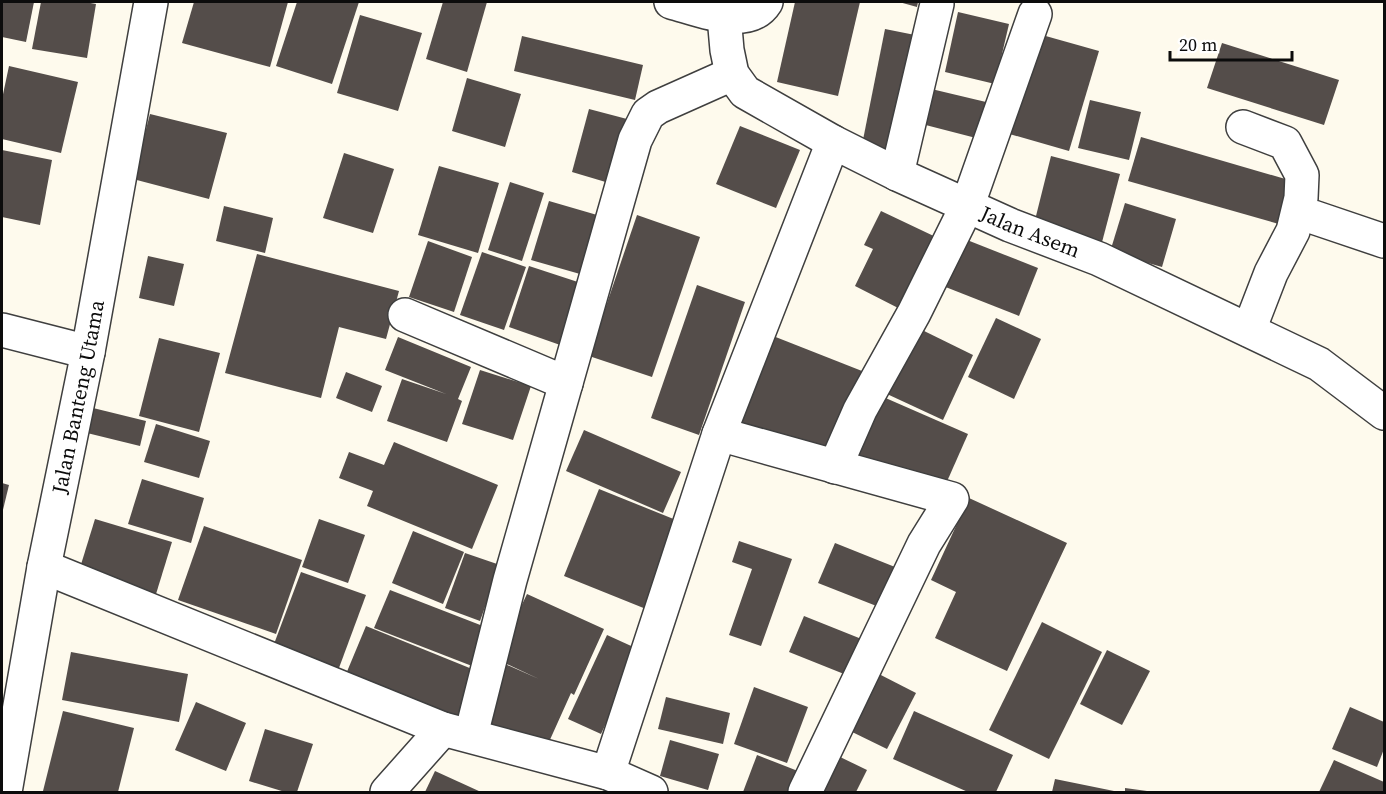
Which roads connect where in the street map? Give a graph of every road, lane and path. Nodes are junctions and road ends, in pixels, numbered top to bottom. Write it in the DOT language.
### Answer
graph roads {
  1 [pos="151,2"];
  2 [pos="671,2"];
  3 [pos="766,2"];
  4 [pos="937,3"];
  5 [pos="1035,14"];
  6 [pos="724,16"];
  7 [pos="732,74"];
  8 [pos="1243,127"];
  9 [pos="833,142"];
  10 [pos="897,174"];
  11 [pos="968,204"];
  12 [pos="1312,217"];
  13 [pos="1384,242"];
  14 [pos="405,315"];
  15 [pos="2,330"];
  16 [pos="1249,330"];
  17 [pos="88,352"];
  18 [pos="566,383"];
  19 [pos="1384,413"];
  20 [pos="719,434"];
  21 [pos="835,467"];
  22 [pos="44,567"];
  23 [pos="457,732"];
  24 [pos="608,772"];
  25 [pos="5,792"];
  26 [pos="387,792"];
  27 [pos="651,792"];
  28 [pos="805,792"];
  1 -- 17 [label="street, Jalan Banteng Utama"];
  2 -- 6 [label="street"];
  3 -- 6 [label="street"];
  4 -- 10 [label="street"];
  5 -- 11 [label="street"];
  6 -- 7 [label="street"];
  7 -- 9 [label="street, Jalan Asem"];
  7 -- 18 [label="street"];
  8 -- 16 [label="street"];
  9 -- 10 [label="street, Jalan Asem"];
  9 -- 20 [label="street"];
  10 -- 11 [label="street, Jalan Asem"];
  11 -- 16 [label="street, Jalan Asem"];
  11 -- 21 [label="street"];
  12 -- 13 [label="street"];
  14 -- 18 [label="street"];
  15 -- 17 [label="street"];
  16 -- 19 [label="street, Jalan Asem"];
  17 -- 22 [label="street, Jalan Banteng Utama"];
  18 -- 23 [label="street"];
  20 -- 21 [label="street"];
  20 -- 24 [label="street"];
  21 -- 28 [label="street"];
  22 -- 23 [label="street"];
  22 -- 25 [label="street, Jalan Banteng Utama"];
  23 -- 24 [label="street"];
  23 -- 26 [label="street"];
  24 -- 27 [label="street"];
}
